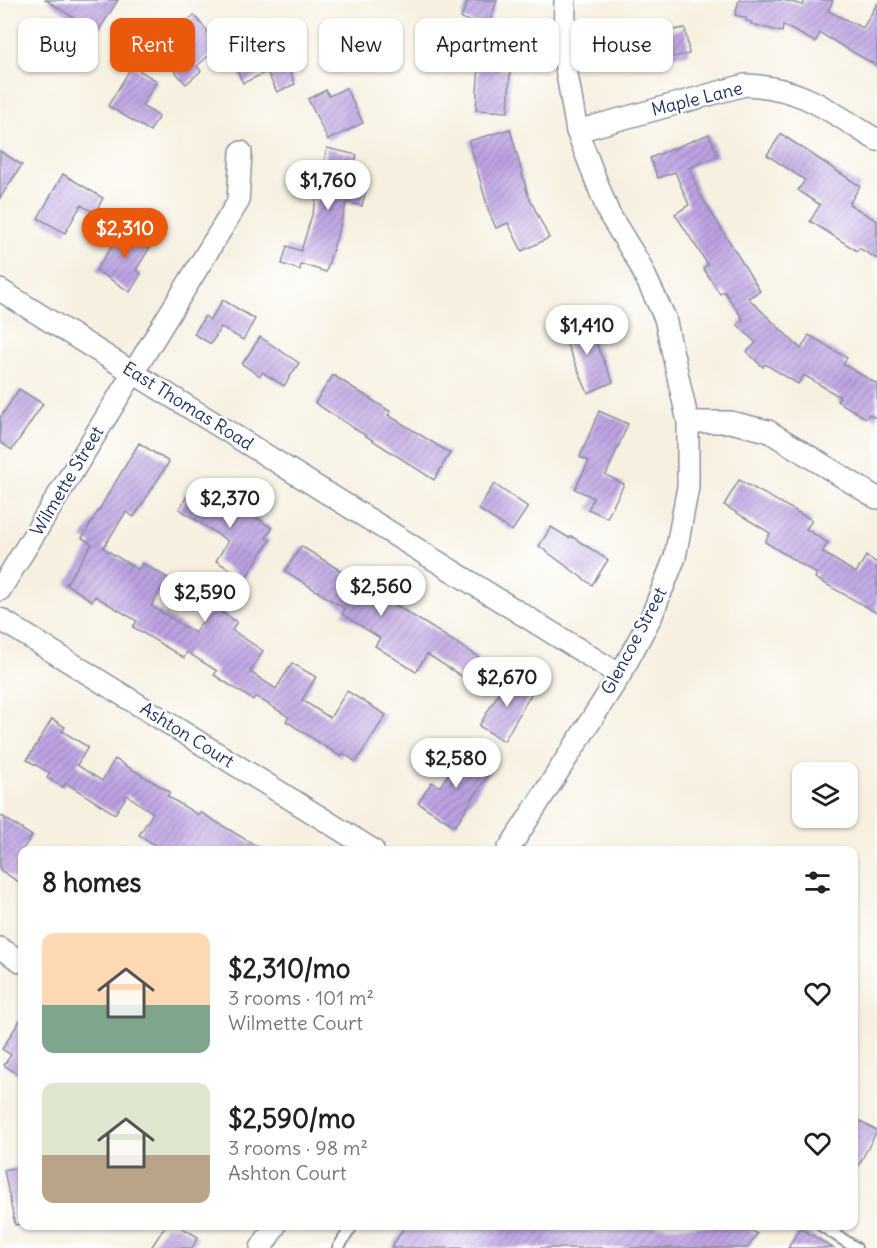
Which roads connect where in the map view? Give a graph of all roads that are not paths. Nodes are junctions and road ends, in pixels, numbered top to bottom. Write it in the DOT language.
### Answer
graph roads {
  1 [pos="565,0"];
  2 [pos="577,131"];
  3 [pos="877,140"];
  4 [pos="241,152"];
  5 [pos="0,290"];
  6 [pos="133,372"];
  7 [pos="688,423"];
  8 [pos="877,498"];
  9 [pos="0,590"];
  10 [pos="0,619"];
  11 [pos="620,675"];
  12 [pos="367,846"];
  13 [pos="511,846"];
  14 [pos="0,948"];
  15 [pos="18,959"];
  16 [pos="272,1230"];
  17 [pos="349,1230"];
  18 [pos="828,1230"];
  19 [pos="261,1248"];
  20 [pos="338,1248"];
  21 [pos="856,1248"];
  1 -- 2 [label="street, Glencoe Street"];
  2 -- 3 [label="street, Maple Lane"];
  2 -- 7 [label="street, Glencoe Street"];
  4 -- 6 [label="street, Wilmette Street"];
  5 -- 6 [label="street, East Thomas Road"];
  6 -- 9 [label="street, Wilmette Street"];
  6 -- 11 [label="street, East Thomas Road"];
  7 -- 8 [label="street"];
  7 -- 11 [label="street, Glencoe Street"];
  10 -- 12 [label="street, Ashton Court"];
  11 -- 13 [label="street, Glencoe Street"];
  14 -- 15 [label="street"];
  16 -- 19 [label="street"];
  17 -- 20 [label="lane"];
  18 -- 21 [label="lane"];
}
